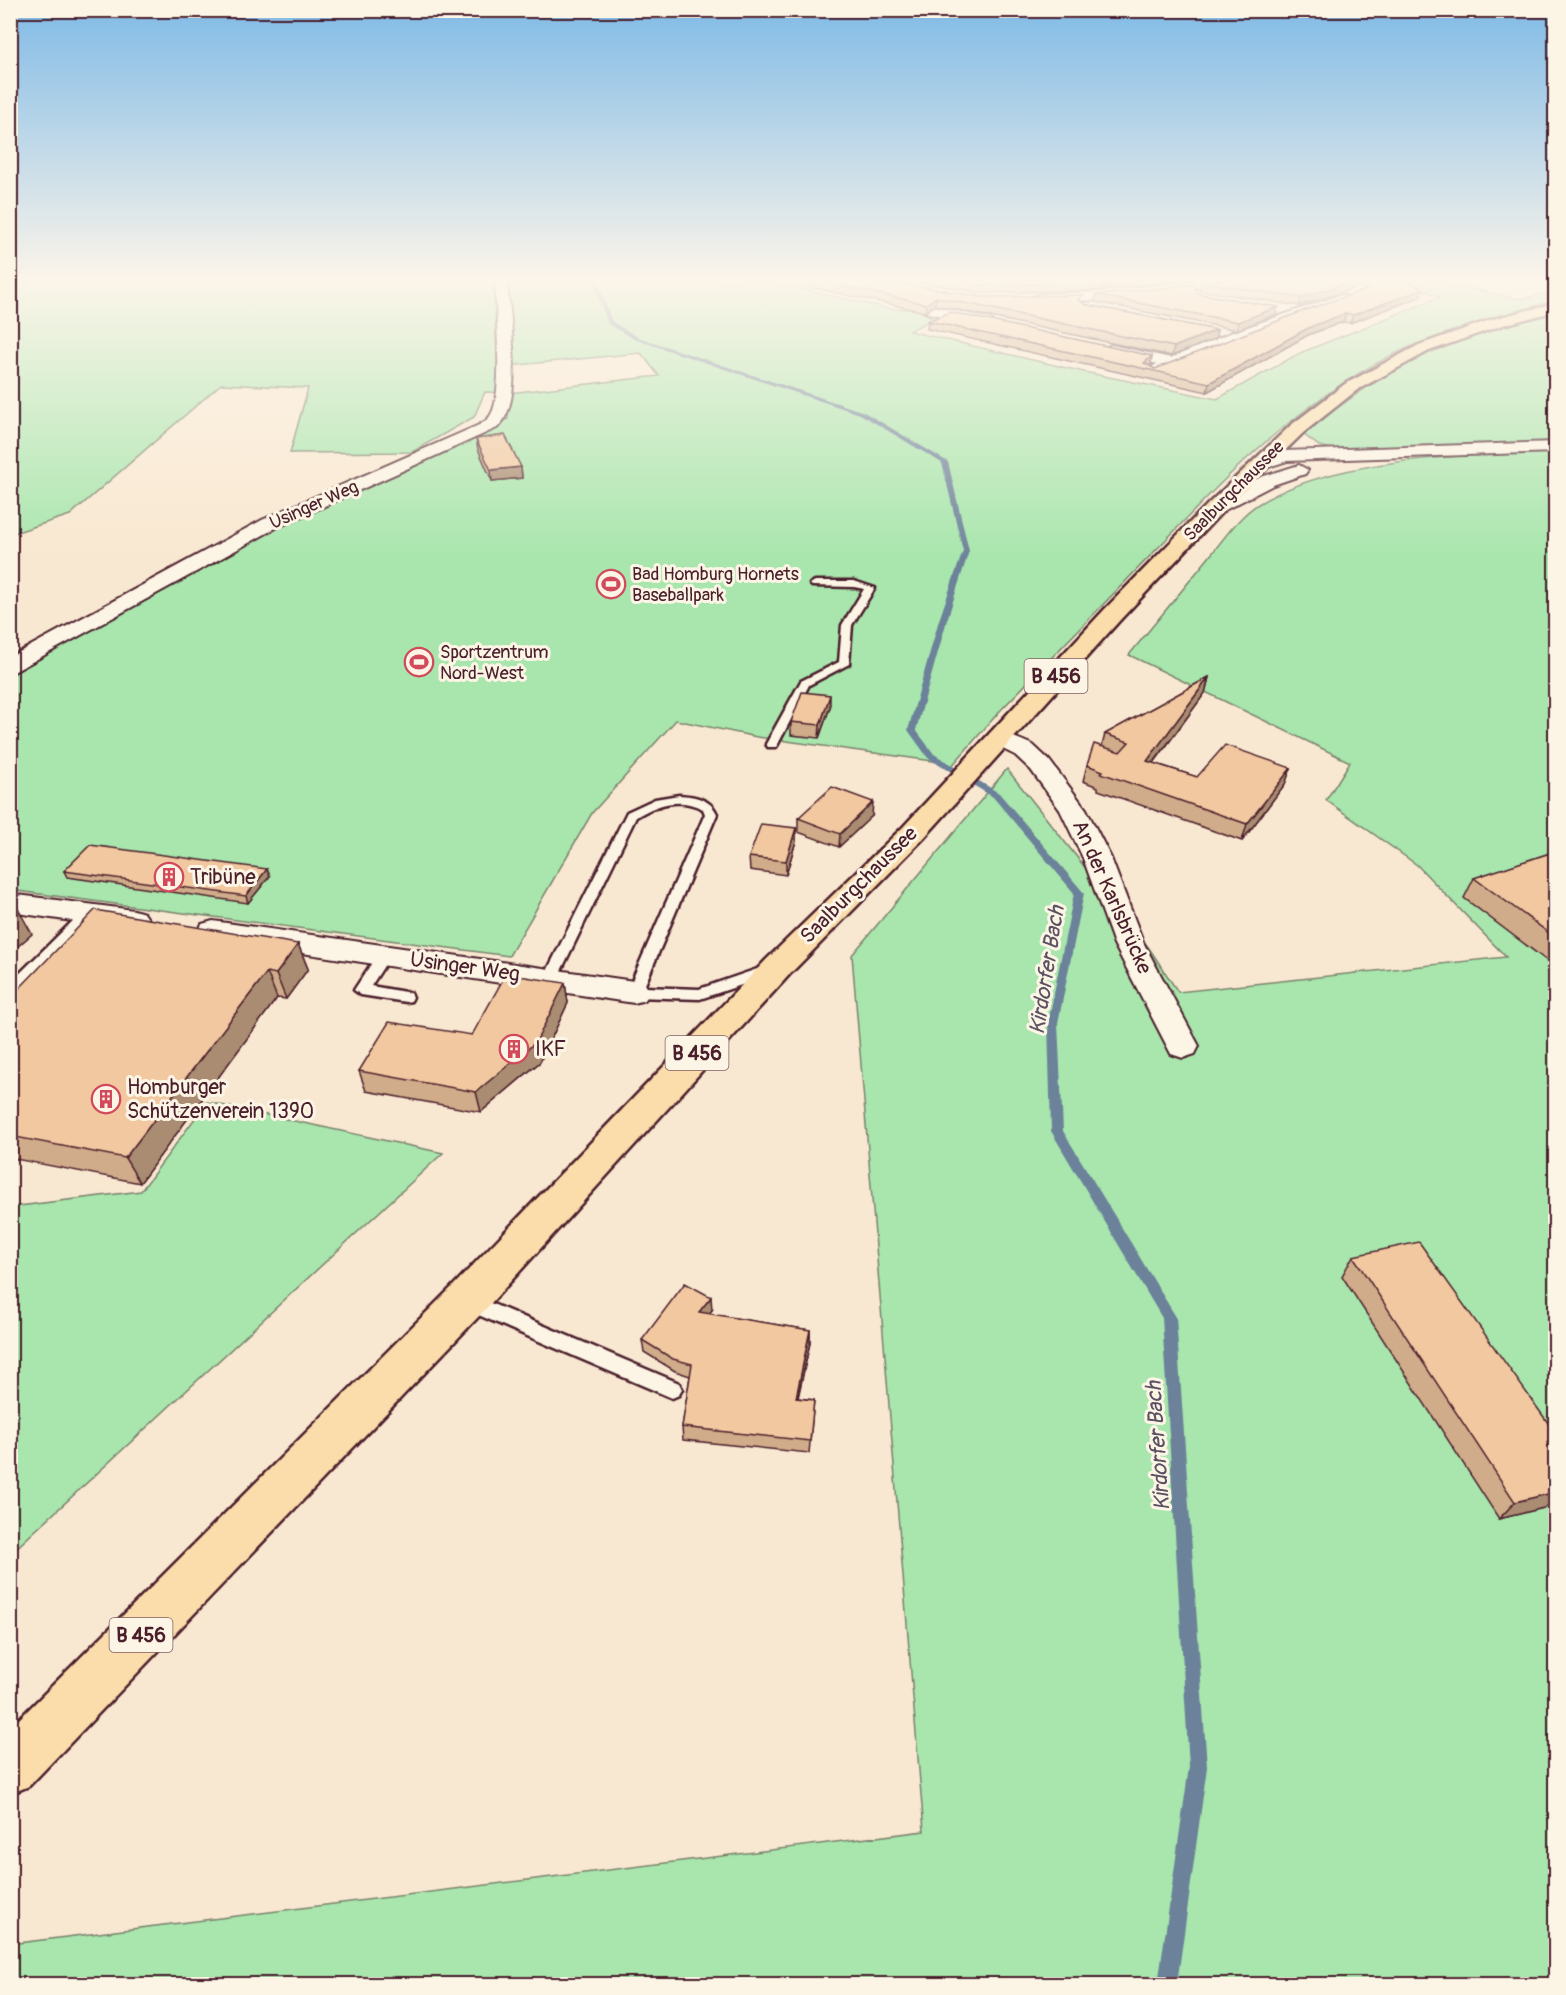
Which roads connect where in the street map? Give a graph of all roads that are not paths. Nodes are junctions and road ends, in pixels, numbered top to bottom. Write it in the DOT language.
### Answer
graph roads {
  1 [pos="502,372"];
  2 [pos="1149,372"];
  3 [pos="1379,372"];
  4 [pos="1143,375"];
  5 [pos="1297,429"];
  6 [pos="1556,447"];
  7 [pos="1338,454"];
  8 [pos="1370,455"];
  9 [pos="1262,464"];
  10 [pos="1216,507"];
  11 [pos="815,584"];
  12 [pos="10,667"];
  13 [pos="999,738"];
  14 [pos="772,744"];
  15 [pos="10,903"];
  16 [pos="89,913"];
  17 [pos="384,955"];
  18 [pos="778,967"];
  19 [pos="550,979"];
  20 [pos="10,992"];
  21 [pos="634,992"];
  22 [pos="406,997"];
  23 [pos="1183,1046"];
  24 [pos="466,1301"];
  25 [pos="672,1389"];
  26 [pos="10,1767"];
  1 -- 12 [label="street, Usinger Weg"];
  2 -- 4 [label="street"];
  3 -- 5 [label="main road, Saalburgchaussee / B 456"];
  5 -- 7 [label="street"];
  5 -- 9 [label="main road, Saalburgchaussee / B 456"];
  6 -- 8 [label="street"];
  7 -- 8 [label="street"];
  7 -- 9 [label="street"];
  8 -- 10 [label="street"];
  9 -- 10 [label="main road, Saalburgchaussee / B 456"];
  10 -- 13 [label="main road, Saalburgchaussee / B 456"];
  11 -- 14 [label="lane"];
  13 -- 18 [label="main road, Saalburgchaussee / B 456"];
  13 -- 23 [label="street, An der Karlsbrücke"];
  15 -- 16 [label="street, Usinger Weg"];
  16 -- 17 [label="street, Usinger Weg"];
  16 -- 20 [label="lane"];
  17 -- 19 [label="street, Usinger Weg"];
  17 -- 22 [label="lane"];
  18 -- 21 [label="lane"];
  18 -- 24 [label="main road, B 456"];
  19 -- 21 [label="street, Usinger Weg"];
  19 -- 21 [label="lane"];
  24 -- 25 [label="lane"];
  24 -- 26 [label="main road, B 456"];
}
